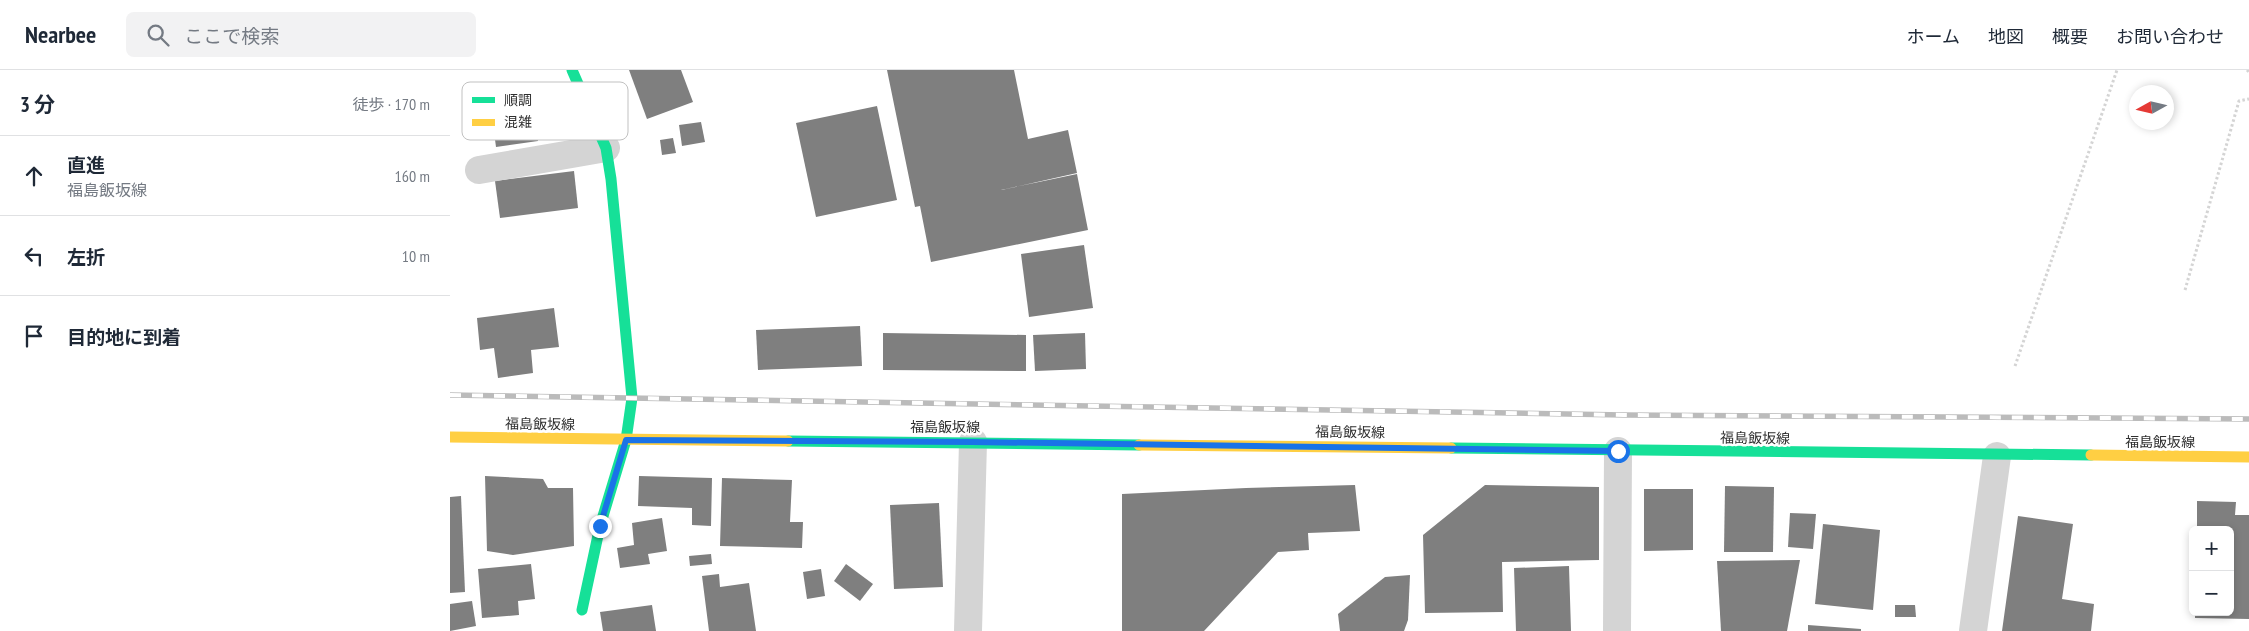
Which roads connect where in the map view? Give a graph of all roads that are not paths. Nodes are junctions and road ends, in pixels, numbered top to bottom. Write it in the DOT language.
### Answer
graph roads {
  1 [pos="572,70"];
  2 [pos="577,82"];
  3 [pos="603,140"];
  4 [pos="606,148"];
  5 [pos="479,170"];
  6 [pos="450,438"];
  7 [pos="626,440"];
  8 [pos="972,442"];
  9 [pos="1618,451"];
  10 [pos="1997,456"];
  11 [pos="2249,457"];
  12 [pos="582,610"];
  13 [pos="968,631"];
  14 [pos="1617,631"];
  15 [pos="1973,631"];
  1 -- 2 [label="main road"];
  3 -- 4 [label="main road"];
  4 -- 5 [label="street"];
  4 -- 7 [label="main road"];
  6 -- 7 [label="main road, 福島飯坂線"];
  7 -- 8 [label="main road, 福島飯坂線"];
  7 -- 12 [label="main road"];
  8 -- 9 [label="main road, 福島飯坂線"];
  8 -- 13 [label="street"];
  9 -- 10 [label="main road, 福島飯坂線"];
  9 -- 14 [label="street"];
  10 -- 11 [label="main road, 福島飯坂線"];
  10 -- 15 [label="street"];
}
